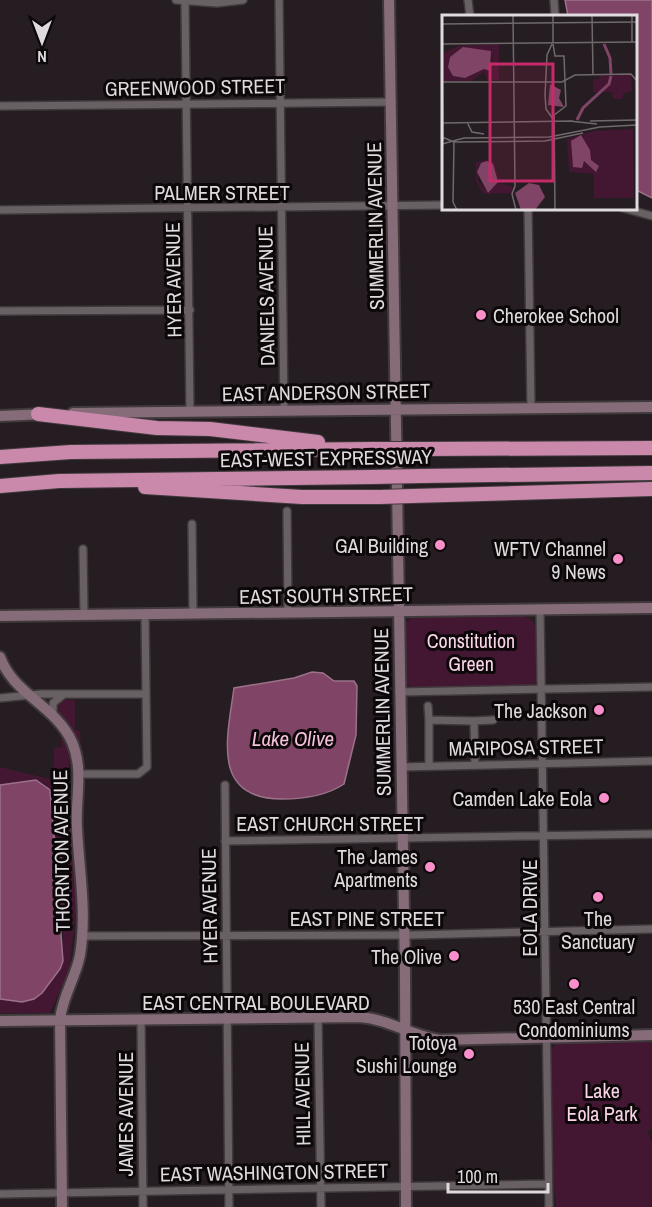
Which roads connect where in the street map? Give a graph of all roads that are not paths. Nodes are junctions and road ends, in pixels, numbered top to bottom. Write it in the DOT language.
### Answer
graph roads {
  1 [pos="176,0"];
  2 [pos="243,0"];
  3 [pos="279,0"];
  4 [pos="389,0"];
  5 [pos="468,0"];
  6 [pos="554,0"];
  7 [pos="185,3"];
  8 [pos="470,15"];
  9 [pos="555,15"];
  10 [pos="391,102"];
  11 [pos="281,103"];
  12 [pos="186,104"];
  13 [pos="0,106"];
  14 [pos="442,205"];
  15 [pos="392,206"];
  16 [pos="188,208"];
  17 [pos="282,208"];
  18 [pos="0,210"];
  19 [pos="528,210"];
  20 [pos="630,210"];
  21 [pos="652,216"];
  22 [pos="190,310"];
  23 [pos="0,311"];
  24 [pos="652,407"];
  25 [pos="531,408"];
  26 [pos="397,409"];
  27 [pos="284,411"];
  28 [pos="190,412"];
  29 [pos="38,414"];
  30 [pos="0,416"];
  31 [pos="652,448"];
  32 [pos="371,449"];
  33 [pos="0,458"];
  34 [pos="652,473"];
  35 [pos="101,480"];
  36 [pos="0,486"];
  37 [pos="652,489"];
  38 [pos="287,511"];
  39 [pos="192,524"];
  40 [pos="83,549"];
  41 [pos="652,608"];
  42 [pos="540,609"];
  43 [pos="399,612"];
  44 [pos="288,613"];
  45 [pos="145,614"];
  46 [pos="193,614"];
  47 [pos="84,615"];
  48 [pos="0,616"];
  49 [pos="0,657"];
  50 [pos="652,687"];
  51 [pos="543,689"];
  52 [pos="399,692"];
  53 [pos="69,694"];
  54 [pos="146,694"];
  55 [pos="29,695"];
  56 [pos="0,698"];
  57 [pos="428,706"];
  58 [pos="53,714"];
  59 [pos="429,720"];
  60 [pos="493,720"];
  61 [pos="474,721"];
  62 [pos="652,761"];
  63 [pos="543,763"];
  64 [pos="475,765"];
  65 [pos="401,766"];
  66 [pos="429,766"];
  67 [pos="79,774"];
  68 [pos="225,785"];
  69 [pos="652,834"];
  70 [pos="544,837"];
  71 [pos="402,840"];
  72 [pos="225,841"];
  73 [pos="652,929"];
  74 [pos="545,931"];
  75 [pos="226,935"];
  76 [pos="403,935"];
  77 [pos="82,936"];
  78 [pos="318,1017"];
  79 [pos="227,1018"];
  80 [pos="60,1020"];
  81 [pos="141,1020"];
  82 [pos="0,1021"];
  83 [pos="406,1029"];
  84 [pos="652,1035"];
  85 [pos="547,1037"];
  86 [pos="548,1184"];
  87 [pos="406,1187"];
  88 [pos="320,1188"];
  89 [pos="229,1190"];
  90 [pos="142,1191"];
  91 [pos="62,1193"];
  92 [pos="0,1194"];
  93 [pos="62,1207"];
  94 [pos="142,1207"];
  95 [pos="229,1207"];
  96 [pos="321,1207"];
  97 [pos="406,1207"];
  98 [pos="549,1207"];
  1 -- 7 [label="street"];
  2 -- 7 [label="street"];
  3 -- 11 [label="street, DANIELS AVENUE"];
  4 -- 10 [label="street, SUMMERLIN AVENUE"];
  5 -- 8 [label="street"];
  6 -- 9 [label="street"];
  7 -- 12 [label="street, HYER AVENUE"];
  10 -- 11 [label="street, GREENWOOD STREET"];
  10 -- 15 [label="street, SUMMERLIN AVENUE"];
  11 -- 12 [label="street, GREENWOOD STREET"];
  11 -- 17 [label="street, DANIELS AVENUE"];
  12 -- 13 [label="street, GREENWOOD STREET"];
  12 -- 16 [label="street, HYER AVENUE"];
  14 -- 15 [label="street, PALMER STREET"];
  15 -- 17 [label="street, PALMER STREET"];
  15 -- 26 [label="street, SUMMERLIN AVENUE"];
  16 -- 17 [label="street, PALMER STREET"];
  16 -- 18 [label="street, PALMER STREET"];
  16 -- 22 [label="street, HYER AVENUE"];
  17 -- 27 [label="street, DANIELS AVENUE"];
  19 -- 25 [label="street"];
  20 -- 21 [label="street"];
  22 -- 23 [label="street"];
  22 -- 28 [label="street, HYER AVENUE"];
  24 -- 25 [label="street, EAST ANDERSON STREET"];
  25 -- 26 [label="street, EAST ANDERSON STREET"];
  26 -- 27 [label="street, EAST ANDERSON STREET"];
  26 -- 43 [label="street, SUMMERLIN AVENUE"];
  27 -- 28 [label="street, EAST ANDERSON STREET"];
  28 -- 29 [label="street, EAST ANDERSON STREET"];
  29 -- 30 [label="street, EAST ANDERSON STREET"];
  29 -- 32 [label="highway"];
  31 -- 32 [label="highway, EAST-WEST EXPRESSWAY, bridge"];
  32 -- 33 [label="highway, EAST-WEST EXPRESSWAY"];
  34 -- 35 [label="highway, EAST-WEST EXPRESSWAY, bridge"];
  35 -- 36 [label="highway, EAST-WEST EXPRESSWAY"];
  35 -- 37 [label="highway, bridge"];
  38 -- 44 [label="street"];
  39 -- 46 [label="street"];
  40 -- 47 [label="street"];
  41 -- 42 [label="street, EAST SOUTH STREET"];
  42 -- 43 [label="street, EAST SOUTH STREET"];
  42 -- 51 [label="street, EOLA DRIVE"];
  43 -- 44 [label="street, EAST SOUTH STREET"];
  43 -- 52 [label="street, SUMMERLIN AVENUE"];
  44 -- 46 [label="street, EAST SOUTH STREET"];
  45 -- 46 [label="street, EAST SOUTH STREET"];
  45 -- 47 [label="street, EAST SOUTH STREET"];
  45 -- 54 [label="street"];
  47 -- 48 [label="street, EAST SOUTH STREET"];
  49 -- 55 [label="street, THORNTON AVENUE"];
  50 -- 51 [label="street"];
  51 -- 52 [label="street"];
  51 -- 63 [label="street, EOLA DRIVE"];
  52 -- 65 [label="street, SUMMERLIN AVENUE"];
  53 -- 54 [label="street"];
  53 -- 55 [label="street"];
  53 -- 58 [label="street"];
  54 -- 67 [label="street"];
  55 -- 56 [label="street"];
  55 -- 58 [label="street, THORNTON AVENUE"];
  57 -- 59 [label="street"];
  58 -- 67 [label="street, THORNTON AVENUE"];
  59 -- 61 [label="street"];
  59 -- 66 [label="street"];
  60 -- 61 [label="street"];
  61 -- 64 [label="street"];
  62 -- 63 [label="street, MARIPOSA STREET"];
  63 -- 64 [label="street, MARIPOSA STREET"];
  63 -- 70 [label="street, EOLA DRIVE"];
  64 -- 66 [label="street, MARIPOSA STREET"];
  65 -- 66 [label="street, MARIPOSA STREET"];
  65 -- 71 [label="street, SUMMERLIN AVENUE"];
  67 -- 77 [label="street, THORNTON AVENUE"];
  68 -- 72 [label="street, HYER AVENUE"];
  69 -- 70 [label="street, EAST CHURCH STREET"];
  70 -- 71 [label="street, EAST CHURCH STREET"];
  70 -- 74 [label="street, EOLA DRIVE"];
  71 -- 72 [label="street, EAST CHURCH STREET"];
  71 -- 76 [label="street, SUMMERLIN AVENUE"];
  72 -- 75 [label="street, HYER AVENUE"];
  73 -- 74 [label="street, EAST PINE STREET"];
  74 -- 76 [label="street, EAST PINE STREET"];
  74 -- 85 [label="street, EOLA DRIVE"];
  75 -- 76 [label="street, EAST PINE STREET"];
  75 -- 77 [label="street, EAST PINE STREET"];
  75 -- 79 [label="street, HYER AVENUE"];
  76 -- 83 [label="street, SUMMERLIN AVENUE"];
  77 -- 80 [label="street, THORNTON AVENUE"];
  78 -- 79 [label="street, EAST CENTRAL BOULEVARD"];
  78 -- 83 [label="street, EAST CENTRAL BOULEVARD"];
  78 -- 88 [label="street, HILL AVENUE"];
  79 -- 81 [label="street, EAST CENTRAL BOULEVARD"];
  79 -- 89 [label="street, HYER AVENUE"];
  80 -- 81 [label="street, EAST CENTRAL BOULEVARD"];
  80 -- 82 [label="street, EAST CENTRAL BOULEVARD"];
  80 -- 91 [label="street, THORNTON AVENUE"];
  81 -- 90 [label="street, JAMES AVENUE"];
  83 -- 85 [label="street, EAST CENTRAL BOULEVARD"];
  83 -- 87 [label="street, SUMMERLIN AVENUE"];
  84 -- 85 [label="street, EAST CENTRAL BOULEVARD"];
  85 -- 86 [label="street, EOLA DRIVE"];
  86 -- 87 [label="street, EAST WASHINGTON STREET"];
  86 -- 98 [label="street, EOLA DRIVE"];
  87 -- 88 [label="street, EAST WASHINGTON STREET"];
  87 -- 97 [label="street, SUMMERLIN AVENUE"];
  88 -- 89 [label="street, EAST WASHINGTON STREET"];
  88 -- 96 [label="street, HILL AVENUE"];
  89 -- 90 [label="street, EAST WASHINGTON STREET"];
  89 -- 95 [label="street, HYER AVENUE"];
  90 -- 91 [label="street, EAST WASHINGTON STREET"];
  90 -- 94 [label="street, JAMES AVENUE"];
  91 -- 92 [label="street, EAST WASHINGTON STREET"];
  91 -- 93 [label="street, THORNTON AVENUE"];
}
